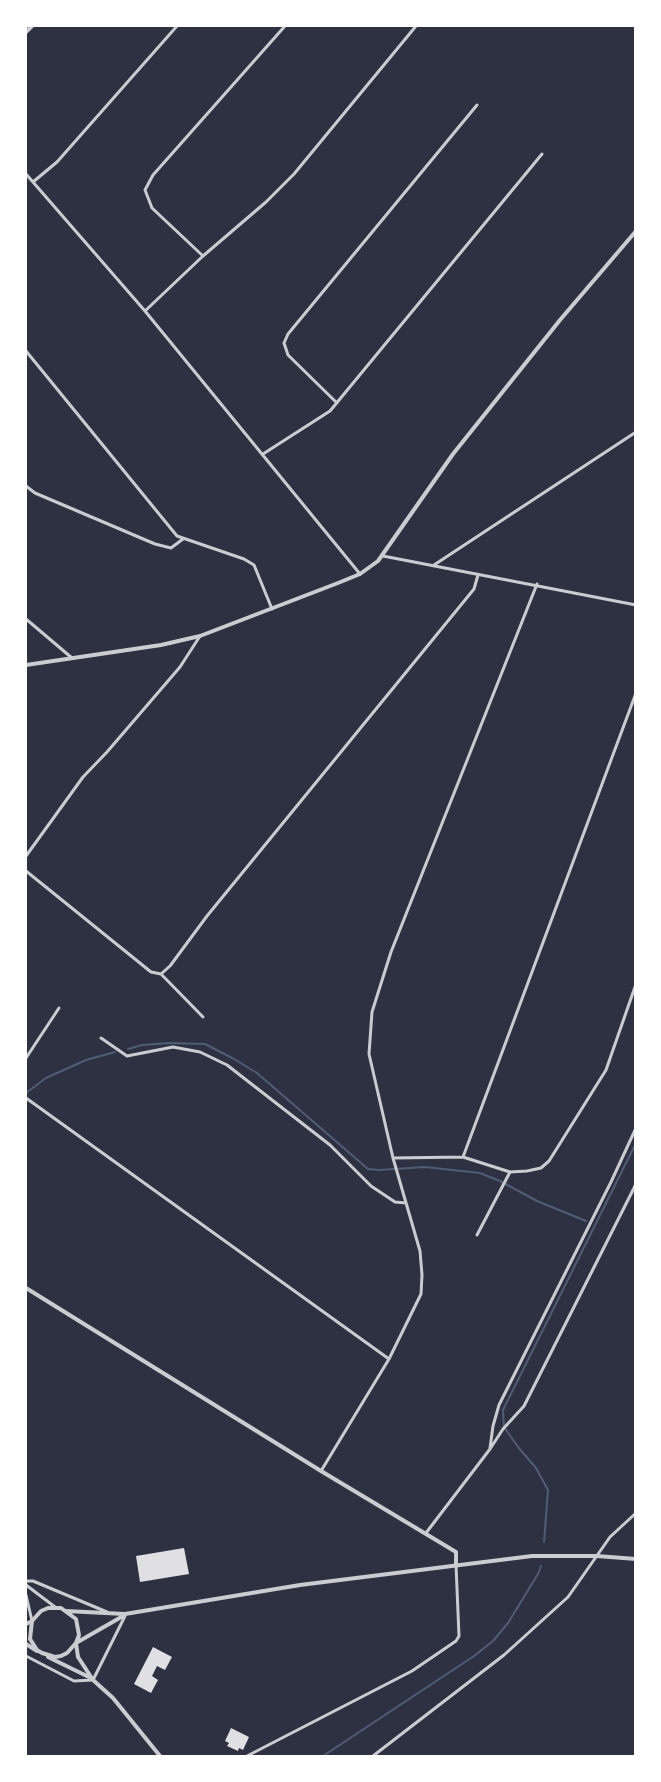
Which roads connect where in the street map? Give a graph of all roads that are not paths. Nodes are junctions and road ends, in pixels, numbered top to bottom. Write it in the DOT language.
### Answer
graph roads {
  1 [pos="32,26"];
  2 [pos="177,26"];
  3 [pos="285,26"];
  4 [pos="416,26"];
  5 [pos="26,32"];
  6 [pos="477,105"];
  7 [pos="542,154"];
  8 [pos="26,174"];
  9 [pos="33,182"];
  10 [pos="636,231"];
  11 [pos="203,256"];
  12 [pos="145,310"];
  13 [pos="26,351"];
  14 [pos="337,403"];
  15 [pos="636,432"];
  16 [pos="263,454"];
  17 [pos="26,486"];
  18 [pos="183,539"];
  19 [pos="383,556"];
  20 [pos="434,565"];
  21 [pos="360,574"];
  22 [pos="478,575"];
  23 [pos="537,584"];
  24 [pos="636,605"];
  25 [pos="272,609"];
  26 [pos="26,619"];
  27 [pos="201,636"];
  28 [pos="72,658"];
  29 [pos="26,665"];
  30 [pos="636,693"];
  31 [pos="26,856"];
  32 [pos="26,871"];
  33 [pos="161,975"];
  34 [pos="636,984"];
  35 [pos="59,1008"];
  36 [pos="203,1017"];
  37 [pos="101,1038"];
  38 [pos="26,1058"];
  39 [pos="26,1098"];
  40 [pos="636,1128"];
  41 [pos="463,1157"];
  42 [pos="393,1158"];
  43 [pos="510,1172"];
  44 [pos="636,1184"];
  45 [pos="406,1203"];
  46 [pos="477,1235"];
  47 [pos="26,1288"];
  48 [pos="389,1359"];
  49 [pos="490,1449"];
  50 [pos="321,1471"];
  51 [pos="636,1513"];
  52 [pos="426,1533"];
  53 [pos="597,1556"];
  54 [pos="636,1559"];
  55 [pos="456,1565"];
  56 [pos="26,1583"];
  57 [pos="26,1595"];
  58 [pos="55,1607"];
  59 [pos="66,1611"];
  60 [pos="125,1614"];
  61 [pos="114,1615"];
  62 [pos="32,1622"];
  63 [pos="26,1624"];
  64 [pos="76,1643"];
  65 [pos="26,1644"];
  66 [pos="42,1653"];
  67 [pos="26,1656"];
  68 [pos="93,1680"];
  69 [pos="160,1756"];
  70 [pos="247,1756"];
  71 [pos="374,1756"];
  1 -- 5 [label="street"];
  2 -- 9 [label="street"];
  3 -- 11 [label="street"];
  4 -- 11 [label="street"];
  6 -- 14 [label="street"];
  7 -- 14 [label="street"];
  8 -- 9 [label="street"];
  9 -- 12 [label="street"];
  10 -- 19 [label="street"];
  11 -- 12 [label="street"];
  12 -- 16 [label="street"];
  13 -- 18 [label="street"];
  14 -- 16 [label="street"];
  15 -- 20 [label="street"];
  16 -- 21 [label="street"];
  17 -- 18 [label="street"];
  18 -- 25 [label="street"];
  19 -- 20 [label="street"];
  19 -- 21 [label="street"];
  20 -- 22 [label="street"];
  21 -- 25 [label="street"];
  22 -- 23 [label="street"];
  22 -- 33 [label="street"];
  23 -- 24 [label="street"];
  23 -- 42 [label="street"];
  25 -- 27 [label="street"];
  26 -- 28 [label="street"];
  27 -- 28 [label="street"];
  27 -- 31 [label="street"];
  28 -- 29 [label="street"];
  30 -- 41 [label="street"];
  32 -- 33 [label="street"];
  33 -- 36 [label="street"];
  34 -- 43 [label="street"];
  35 -- 38 [label="street"];
  37 -- 45 [label="street"];
  39 -- 48 [label="street"];
  40 -- 49 [label="street"];
  41 -- 42 [label="street"];
  41 -- 43 [label="street"];
  42 -- 45 [label="street"];
  43 -- 46 [label="street"];
  44 -- 49 [label="street"];
  45 -- 48 [label="street"];
  47 -- 50 [label="street"];
  48 -- 50 [label="street"];
  49 -- 52 [label="street"];
  50 -- 52 [label="street"];
  51 -- 53 [label="street"];
  52 -- 55 [label="street"];
  53 -- 54 [label="street"];
  53 -- 55 [label="street"];
  53 -- 71 [label="street"];
  55 -- 60 [label="street"];
  55 -- 70 [label="street"];
  56 -- 58 [label="street"];
  56 -- 61 [label="street"];
  57 -- 62 [label="street"];
  58 -- 59 [label="street"];
  58 -- 62 [label="street"];
  59 -- 61 [label="street"];
  59 -- 64 [label="street"];
  60 -- 61 [label="street"];
  60 -- 64 [label="street"];
  60 -- 68 [label="street"];
  62 -- 63 [label="street"];
  62 -- 66 [label="street"];
  64 -- 66 [label="street"];
  64 -- 68 [label="street"];
  65 -- 66 [label="street"];
  66 -- 68 [label="street"];
  67 -- 68 [label="street"];
  68 -- 69 [label="street"];
}
